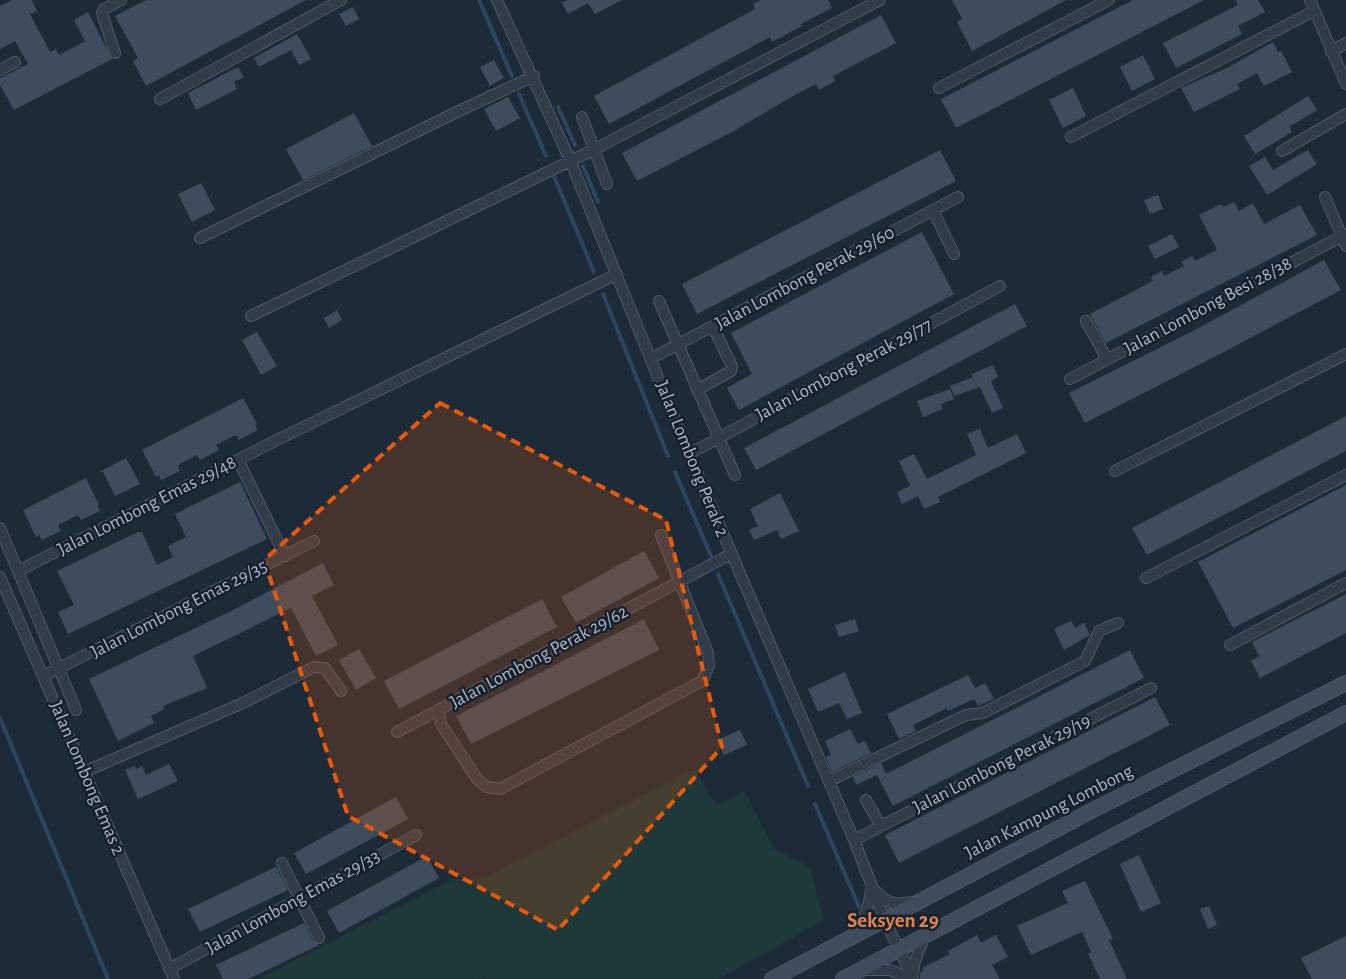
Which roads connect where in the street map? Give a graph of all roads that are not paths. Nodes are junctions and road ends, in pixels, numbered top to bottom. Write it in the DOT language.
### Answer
graph roads {
  1 [pos="120,0"];
  2 [pos="341,0"];
  3 [pos="497,0"];
  4 [pos="880,0"];
  5 [pos="1109,0"];
  6 [pos="1310,0"];
  7 [pos="1314,11"];
  8 [pos="1346,43"];
  9 [pos="1331,52"];
  10 [pos="115,53"];
  11 [pos="15,62"];
  12 [pos="0,70"];
  13 [pos="534,76"];
  14 [pos="1346,84"];
  15 [pos="939,88"];
  16 [pos="160,99"];
  17 [pos="1346,114"];
  18 [pos="582,118"];
  19 [pos="1071,137"];
  20 [pos="594,149"];
  21 [pos="1282,150"];
  22 [pos="570,160"];
  23 [pos="607,184"];
  24 [pos="958,197"];
  25 [pos="1325,197"];
  26 [pos="933,210"];
  27 [pos="200,238"];
  28 [pos="1345,239"];
  29 [pos="954,254"];
  30 [pos="617,274"];
  31 [pos="1000,286"];
  32 [pos="659,302"];
  33 [pos="250,316"];
  34 [pos="1086,321"];
  35 [pos="713,327"];
  36 [pos="678,346"];
  37 [pos="1346,354"];
  38 [pos="652,358"];
  39 [pos="1106,360"];
  40 [pos="1070,379"];
  41 [pos="697,390"];
  42 [pos="718,438"];
  43 [pos="689,454"];
  44 [pos="238,460"];
  45 [pos="1115,471"];
  46 [pos="735,475"];
  47 [pos="1346,475"];
  48 [pos="0,528"];
  49 [pos="661,535"];
  50 [pos="314,541"];
  51 [pos="731,554"];
  52 [pos="285,556"];
  53 [pos="18,572"];
  54 [pos="0,577"];
  55 [pos="1146,578"];
  56 [pos="680,581"];
  57 [pos="1346,583"];
  58 [pos="1118,623"];
  59 [pos="1230,645"];
  60 [pos="59,669"];
  61 [pos="43,676"];
  62 [pos="1346,683"];
  63 [pos="1151,688"];
  64 [pos="341,691"];
  65 [pos="76,710"];
  66 [pos="439,710"];
  67 [pos="1346,714"];
  68 [pos="397,732"];
  69 [pos="84,772"];
  70 [pos="829,781"];
  71 [pos="866,800"];
  72 [pos="881,826"];
  73 [pos="416,835"];
  74 [pos="854,840"];
  75 [pos="282,864"];
  76 [pos="871,885"];
  77 [pos="300,898"];
  78 [pos="920,901"];
  79 [pos="885,920"];
  80 [pos="925,935"];
  81 [pos="850,937"];
  82 [pos="319,938"];
  83 [pos="898,949"];
  84 [pos="169,969"];
  85 [pos="860,970"];
  86 [pos="174,979"];
  87 [pos="772,979"];
  88 [pos="843,979"];
  89 [pos="912,979"];
  1 -- 10 [label="street"];
  2 -- 16 [label="street"];
  3 -- 13 [label="street, Jalan Lombong Perak 2"];
  4 -- 20 [label="street"];
  5 -- 15 [label="street"];
  6 -- 7 [label="street"];
  7 -- 9 [label="street"];
  7 -- 19 [label="street"];
  8 -- 9 [label="street"];
  9 -- 14 [label="street"];
  11 -- 12 [label="street"];
  13 -- 22 [label="street, Jalan Lombong Perak 2"];
  13 -- 27 [label="street"];
  17 -- 21 [label="street"];
  18 -- 20 [label="street"];
  20 -- 22 [label="street"];
  20 -- 23 [label="street"];
  22 -- 30 [label="street, Jalan Lombong Perak 2"];
  22 -- 33 [label="street"];
  24 -- 26 [label="street, Jalan Lombong Perak 29/60"];
  25 -- 28 [label="street"];
  26 -- 29 [label="street"];
  26 -- 35 [label="street, Jalan Lombong Perak 29/60"];
  28 -- 39 [label="street, Jalan Lombong Besi 28/38"];
  30 -- 38 [label="street, Jalan Lombong Perak 2"];
  30 -- 44 [label="street, Jalan Lombong Emas 29/48"];
  31 -- 42 [label="street, Jalan Lombong Perak 29/77"];
  32 -- 36 [label="street"];
  34 -- 39 [label="street"];
  35 -- 36 [label="street, Jalan Lombong Perak 29/60"];
  35 -- 41 [label="street"];
  36 -- 38 [label="street, Jalan Lombong Perak 29/60"];
  36 -- 41 [label="street"];
  37 -- 45 [label="street"];
  38 -- 43 [label="street, Jalan Lombong Perak 2"];
  39 -- 40 [label="street, Jalan Lombong Besi 28/38"];
  41 -- 42 [label="street"];
  42 -- 43 [label="street, Jalan Lombong Perak 29/77"];
  42 -- 46 [label="street"];
  43 -- 51 [label="street, Jalan Lombong Perak 2"];
  44 -- 52 [label="street"];
  44 -- 53 [label="street, Jalan Lombong Emas 29/48"];
  47 -- 55 [label="street"];
  48 -- 53 [label="street"];
  49 -- 56 [label="street"];
  50 -- 52 [label="street, Jalan Lombong Emas 29/35"];
  51 -- 56 [label="street, Jalan Lombong Perak 29/62"];
  51 -- 70 [label="street, Jalan Lombong Perak 2"];
  52 -- 60 [label="street, Jalan Lombong Emas 29/35"];
  53 -- 60 [label="street"];
  54 -- 61 [label="street, Jalan Lombong Emas 2"];
  56 -- 66 [label="street, Jalan Lombong Perak 29/62"];
  56 -- 66 [label="street"];
  57 -- 59 [label="street"];
  58 -- 70 [label="street"];
  60 -- 61 [label="street, Jalan Lombong Emas 29/35"];
  60 -- 65 [label="street"];
  61 -- 69 [label="street, Jalan Lombong Emas 2"];
  62 -- 78 [label="street, Jalan Kampung Lombong"];
  63 -- 72 [label="street, Jalan Lombong Perak 29/19"];
  64 -- 69 [label="street"];
  66 -- 68 [label="street, Jalan Lombong Perak 29/62"];
  67 -- 80 [label="street"];
  69 -- 84 [label="street, Jalan Lombong Emas 2"];
  70 -- 74 [label="street, Jalan Lombong Perak 2"];
  71 -- 72 [label="street"];
  72 -- 74 [label="street, Jalan Lombong Perak 29/19"];
  73 -- 77 [label="street, Jalan Lombong Emas 29/33"];
  74 -- 76 [label="street, Jalan Lombong Perak 2"];
  75 -- 77 [label="street"];
  76 -- 78 [label="street"];
  76 -- 79 [label="street, Jalan Lombong Perak 2"];
  76 -- 81 [label="street"];
  77 -- 82 [label="street"];
  77 -- 84 [label="street, Jalan Lombong Emas 29/33"];
  78 -- 79 [label="street, Jalan Kampung Lombong"];
  79 -- 81 [label="street, Jalan Kampung Lombong"];
  79 -- 83 [label="street, Jalan Lombong Perak 2"];
  80 -- 83 [label="street"];
  80 -- 89 [label="street"];
  81 -- 87 [label="street, Jalan Kampung Lombong"];
  83 -- 85 [label="street"];
  83 -- 89 [label="street, Jalan Lombong Perak 2"];
  84 -- 86 [label="street, Jalan Lombong Emas 2"];
  85 -- 88 [label="street"];
  85 -- 89 [label="street"];
}
